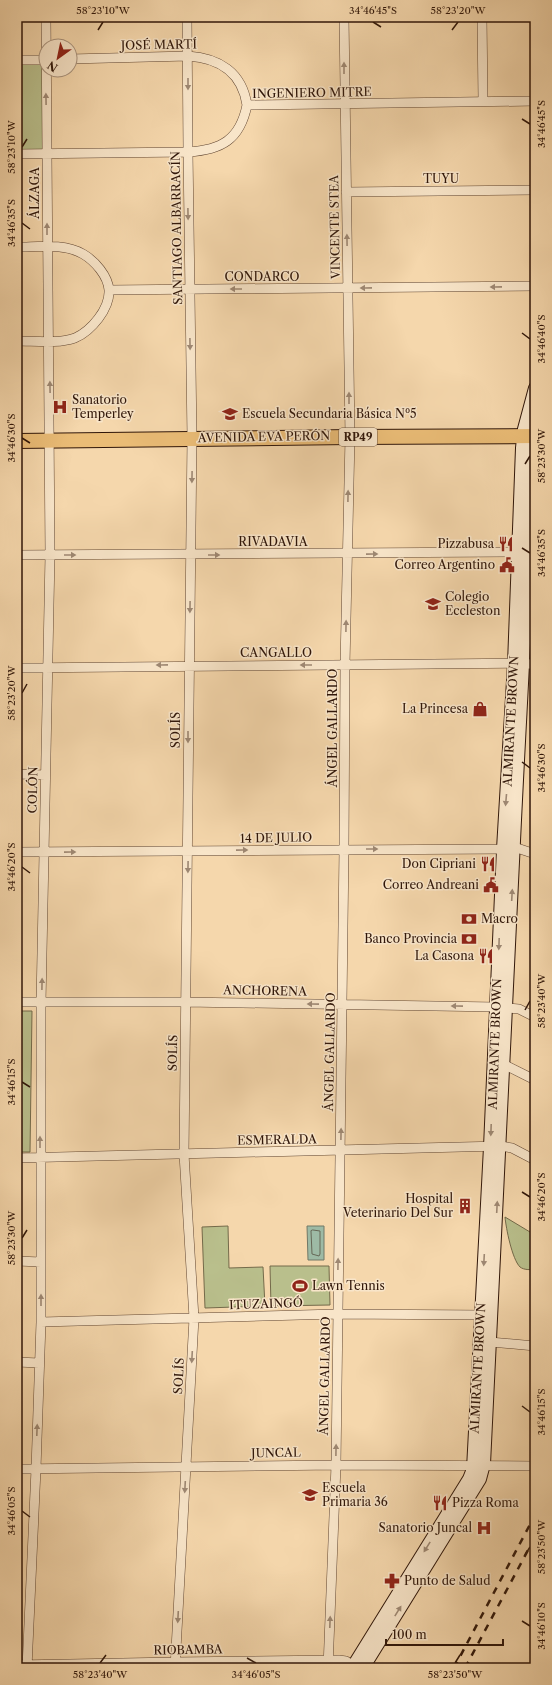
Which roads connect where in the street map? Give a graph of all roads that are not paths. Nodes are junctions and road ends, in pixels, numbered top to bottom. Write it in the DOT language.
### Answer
graph roads {
  1 [pos="46,17"];
  2 [pos="187,17"];
  3 [pos="344,17"];
  4 [pos="482,17"];
  5 [pos="46,38"];
  6 [pos="188,56"];
  7 [pos="78,59"];
  8 [pos="17,60"];
  9 [pos="38,60"];
  10 [pos="46,78"];
  11 [pos="483,101"];
  12 [pos="535,101"];
  13 [pos="344,104"];
  14 [pos="247,105"];
  15 [pos="188,152"];
  16 [pos="47,153"];
  17 [pos="17,154"];
  18 [pos="535,190"];
  19 [pos="346,192"];
  20 [pos="17,247"];
  21 [pos="47,247"];
  22 [pos="535,286"];
  23 [pos="348,288"];
  24 [pos="109,290"];
  25 [pos="189,290"];
  26 [pos="49,341"];
  27 [pos="17,342"];
  28 [pos="535,388"];
  29 [pos="531,433"];
  30 [pos="350,436"];
  31 [pos="192,438"];
  32 [pos="50,440"];
  33 [pos="17,441"];
  34 [pos="533,492"];
  35 [pos="523,552"];
  36 [pos="347,554"];
  37 [pos="17,555"];
  38 [pos="50,555"];
  39 [pos="191,555"];
  40 [pos="524,664"];
  41 [pos="188,665"];
  42 [pos="345,665"];
  43 [pos="48,667"];
  44 [pos="17,668"];
  45 [pos="17,774"];
  46 [pos="45,775"];
  47 [pos="508,848"];
  48 [pos="344,849"];
  49 [pos="188,851"];
  50 [pos="17,852"];
  51 [pos="43,853"];
  52 [pos="535,854"];
  53 [pos="17,1002"];
  54 [pos="41,1002"];
  55 [pos="186,1002"];
  56 [pos="342,1004"];
  57 [pos="501,1007"];
  58 [pos="535,1017"];
  59 [pos="503,1064"];
  60 [pos="535,1080"];
  61 [pos="496,1146"];
  62 [pos="340,1151"];
  63 [pos="184,1154"];
  64 [pos="17,1158"];
  65 [pos="40,1158"];
  66 [pos="535,1160"];
  67 [pos="17,1261"];
  68 [pos="41,1262"];
  69 [pos="338,1314"];
  70 [pos="486,1315"];
  71 [pos="194,1318"];
  72 [pos="40,1322"];
  73 [pos="490,1342"];
  74 [pos="535,1346"];
  75 [pos="17,1362"];
  76 [pos="39,1363"];
  77 [pos="478,1464"];
  78 [pos="336,1465"];
  79 [pos="535,1466"];
  80 [pos="186,1467"];
  81 [pos="17,1469"];
  82 [pos="36,1469"];
  83 [pos="329,1664"];
  84 [pos="17,1665"];
  85 [pos="175,1665"];
  86 [pos="27,1667"];
  87 [pos="357,1667"];
  1 -- 5 [label="street, ÁLZAGA"];
  2 -- 6 [label="street, SANTIAGO ALBARRACÍN"];
  13 -- 3 [label="street, VINCENTE STEA, one-way"];
  4 -- 11 [label="street"];
  6 -- 7 [label="street, JOSÉ MARTÍ"];
  6 -- 14 [label="street, JOSÉ MARTÍ"];
  6 -- 15 [label="street, SANTIAGO ALBARRACÍN, one-way"];
  8 -- 9 [label="street"];
  16 -- 10 [label="street, ÁLZAGA, one-way"];
  11 -- 12 [label="street, INGENIERO MITRE"];
  11 -- 13 [label="street, INGENIERO MITRE"];
  13 -- 14 [label="street, INGENIERO MITRE"];
  13 -- 19 [label="street, VINCENTE STEA"];
  14 -- 15 [label="street, INGENIERO MITRE"];
  15 -- 16 [label="street, INGENIERO MITRE"];
  15 -- 25 [label="street, SANTIAGO ALBARRACÍN, one-way"];
  16 -- 17 [label="street, INGENIERO MITRE"];
  21 -- 16 [label="street, ÁLZAGA, one-way"];
  18 -- 19 [label="street, TUYU"];
  23 -- 19 [label="street, VINCENTE STEA, one-way"];
  20 -- 21 [label="street"];
  21 -- 24 [label="street"];
  21 -- 26 [label="street, ÁLZAGA"];
  22 -- 23 [label="street, CONDARCO, one-way"];
  23 -- 25 [label="street, CONDARCO, one-way"];
  30 -- 23 [label="street, VINCENTE STEA, one-way"];
  24 -- 25 [label="street, CONDARCO"];
  24 -- 26 [label="street"];
  25 -- 31 [label="street, SANTIAGO ALBARRACÍN, one-way"];
  26 -- 27 [label="street"];
  32 -- 26 [label="street, ÁLZAGA, one-way"];
  28 -- 29 [label="main road, ALMIRANTE BROWN"];
  29 -- 30 [label="main road, AVENIDA EVA PERÓN / RP49"];
  29 -- 34 [label="main road, ALMIRANTE BROWN"];
  29 -- 35 [label="main road, ALMIRANTE BROWN"];
  30 -- 31 [label="main road, AVENIDA EVA PERÓN / RP49"];
  36 -- 30 [label="street, ÁNGEL GALLARDO, one-way"];
  31 -- 32 [label="main road, AVENIDA EVA PERÓN / RP49"];
  31 -- 39 [label="street, SOLÍS, one-way"];
  32 -- 33 [label="main road, AVENIDA EVA PERÓN / RP49"];
  32 -- 38 [label="street, COLÓN"];
  34 -- 35 [label="main road, ALMIRANTE BROWN"];
  36 -- 35 [label="street, RIVADAVIA, one-way"];
  35 -- 40 [label="main road, ALMIRANTE BROWN"];
  39 -- 36 [label="street, RIVADAVIA, one-way"];
  42 -- 36 [label="street, ÁNGEL GALLARDO, one-way"];
  37 -- 38 [label="street, RIVADAVIA"];
  38 -- 39 [label="street, RIVADAVIA, one-way"];
  38 -- 43 [label="street, COLÓN"];
  39 -- 41 [label="street, SOLÍS, one-way"];
  40 -- 42 [label="street, CANGALLO"];
  40 -- 47 [label="main road, ALMIRANTE BROWN"];
  42 -- 41 [label="street, CANGALLO, one-way"];
  41 -- 43 [label="street, CANGALLO, one-way"];
  41 -- 49 [label="street, SOLÍS, one-way"];
  42 -- 48 [label="street, ÁNGEL GALLARDO"];
  43 -- 44 [label="street, CANGALLO"];
  43 -- 46 [label="street, COLÓN"];
  45 -- 46 [label="street"];
  46 -- 51 [label="street, COLÓN"];
  48 -- 47 [label="street, 14 DE JULIO, one-way"];
  47 -- 52 [label="street, 14 DE JULIO"];
  47 -- 57 [label="main road, ALMIRANTE BROWN"];
  49 -- 48 [label="street, 14 DE JULIO, one-way"];
  48 -- 56 [label="street, ÁNGEL GALLARDO"];
  51 -- 49 [label="street, 14 DE JULIO, one-way"];
  49 -- 55 [label="street, SOLÍS, one-way"];
  50 -- 51 [label="street, 14 DE JULIO"];
  54 -- 51 [label="street, COLÓN, one-way"];
  53 -- 54 [label="street, ANCHORENA"];
  54 -- 55 [label="street, ANCHORENA"];
  65 -- 54 [label="street, COLÓN, one-way"];
  56 -- 55 [label="street, ANCHORENA, one-way"];
  55 -- 63 [label="street, SOLÍS"];
  57 -- 56 [label="street, ANCHORENA, one-way"];
  62 -- 56 [label="street, ÁNGEL GALLARDO, one-way"];
  57 -- 58 [label="street, ANCHORENA"];
  57 -- 59 [label="main road, ALMIRANTE BROWN"];
  57 -- 61 [label="main road, ALMIRANTE BROWN, one-way"];
  59 -- 60 [label="street"];
  59 -- 61 [label="main road, ALMIRANTE BROWN"];
  61 -- 62 [label="street, ESMERALDA"];
  61 -- 66 [label="street, ESMERALDA"];
  61 -- 70 [label="main road, ALMIRANTE BROWN"];
  62 -- 63 [label="street, ESMERALDA"];
  69 -- 62 [label="street, ÁNGEL GALLARDO, one-way"];
  63 -- 65 [label="street, ESMERALDA"];
  63 -- 71 [label="street, SOLÍS"];
  64 -- 65 [label="street, ESMERALDA"];
  65 -- 68 [label="street, COLÓN"];
  67 -- 68 [label="street"];
  72 -- 68 [label="street, COLÓN, one-way"];
  69 -- 70 [label="street, ITUZAINGÓ"];
  69 -- 71 [label="street, ITUZAINGÓ"];
  78 -- 69 [label="street, ÁNGEL GALLARDO, one-way"];
  70 -- 73 [label="main road, ALMIRANTE BROWN"];
  70 -- 77 [label="main road, ALMIRANTE BROWN"];
  71 -- 72 [label="street, ITUZAINGÓ"];
  71 -- 80 [label="street, SOLÍS, one-way"];
  72 -- 76 [label="street, COLÓN"];
  73 -- 74 [label="street"];
  73 -- 77 [label="main road, ALMIRANTE BROWN"];
  75 -- 76 [label="street"];
  82 -- 76 [label="street, COLÓN, one-way"];
  77 -- 78 [label="street, JUNCAL"];
  77 -- 79 [label="street, JUNCAL"];
  77 -- 87 [label="main road, ALMIRANTE BROWN"];
  78 -- 80 [label="street, JUNCAL"];
  83 -- 78 [label="street, ÁNGEL GALLARDO, one-way"];
  80 -- 82 [label="street, JUNCAL"];
  80 -- 85 [label="street, SOLÍS, one-way"];
  81 -- 82 [label="street, JUNCAL"];
  82 -- 86 [label="street, COLÓN"];
  83 -- 85 [label="street, RIOBAMBA"];
  83 -- 87 [label="street, RIOBAMBA"];
  84 -- 86 [label="street, RIOBAMBA"];
  85 -- 86 [label="street, RIOBAMBA"];
}
